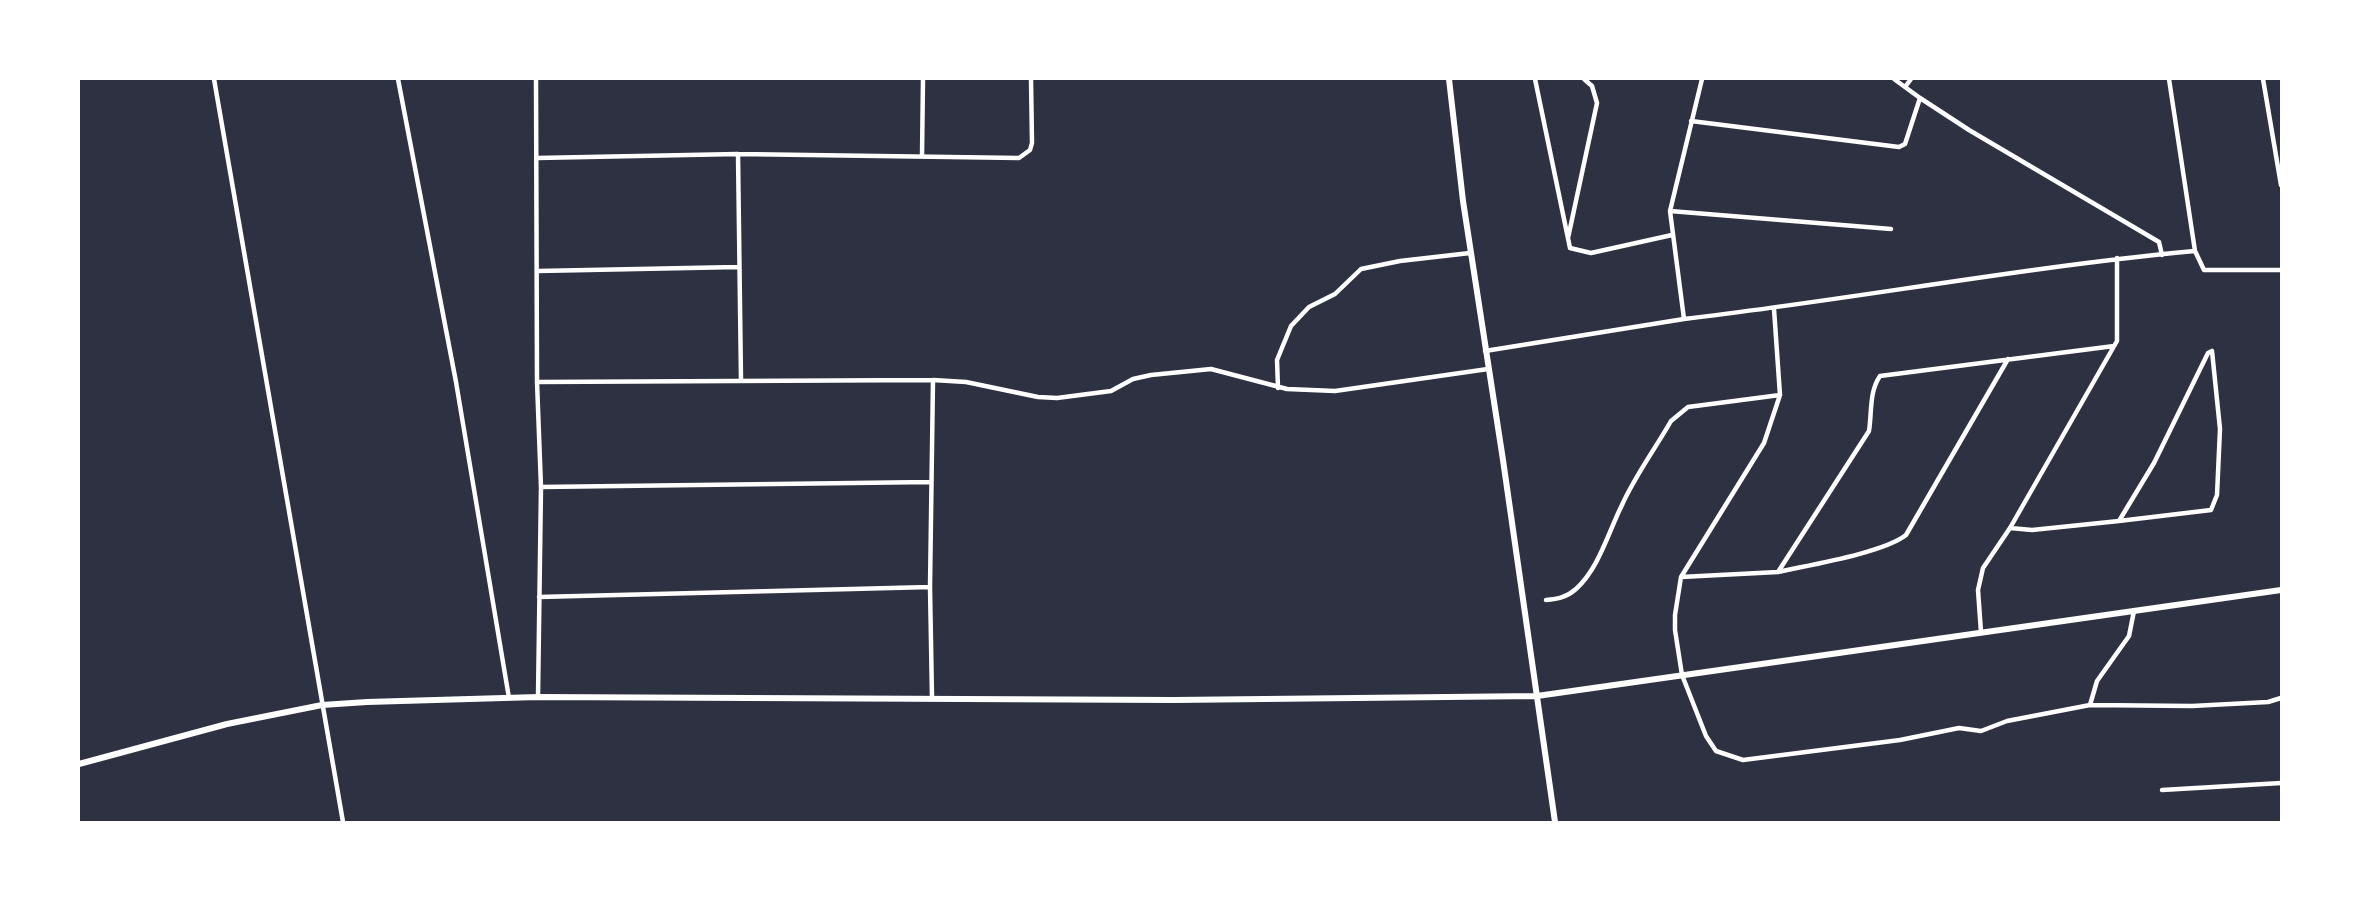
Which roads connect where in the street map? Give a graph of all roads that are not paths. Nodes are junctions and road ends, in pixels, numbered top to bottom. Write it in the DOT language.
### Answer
graph roads {
  1 [pos="214,79"];
  2 [pos="398,79"];
  3 [pos="536,79"];
  4 [pos="923,79"];
  5 [pos="1031,79"];
  6 [pos="1449,79"];
  7 [pos="1535,79"];
  8 [pos="1584,79"];
  9 [pos="1702,79"];
  10 [pos="1895,79"];
  11 [pos="1911,79"];
  12 [pos="2169,79"];
  13 [pos="2263,79"];
  14 [pos="1905,87"];
  15 [pos="1920,98"];
  16 [pos="1691,121"];
  17 [pos="738,154"];
  18 [pos="922,156"];
  19 [pos="537,158"];
  20 [pos="2281,186"];
  21 [pos="1670,211"];
  22 [pos="1891,229"];
  23 [pos="1672,235"];
  24 [pos="1567,240"];
  25 [pos="2195,251"];
  26 [pos="1470,253"];
  27 [pos="2162,255"];
  28 [pos="2117,258"];
  29 [pos="738,267"];
  30 [pos="2281,270"];
  31 [pos="538,271"];
  32 [pos="1774,309"];
  33 [pos="1684,319"];
  34 [pos="2114,346"];
  35 [pos="1485,351"];
  36 [pos="2008,359"];
  37 [pos="1488,369"];
  38 [pos="741,380"];
  39 [pos="933,380"];
  40 [pos="537,382"];
  41 [pos="1278,387"];
  42 [pos="1780,395"];
  43 [pos="931,482"];
  44 [pos="541,487"];
  45 [pos="2119,521"];
  46 [pos="2010,528"];
  47 [pos="1778,572"];
  48 [pos="1681,577"];
  49 [pos="930,587"];
  50 [pos="2281,590"];
  51 [pos="539,597"];
  52 [pos="1546,600"];
  53 [pos="2134,611"];
  54 [pos="1981,632"];
  55 [pos="1682,675"];
  56 [pos="1537,696"];
  57 [pos="538,697"];
  58 [pos="509,698"];
  59 [pos="932,698"];
  60 [pos="2281,698"];
  61 [pos="322,705"];
  62 [pos="2090,705"];
  63 [pos="79,764"];
  64 [pos="2281,783"];
  65 [pos="2162,790"];
  66 [pos="342,822"];
  67 [pos="1555,822"];
  1 -- 61 [label="street"];
  2 -- 58 [label="street"];
  3 -- 19 [label="street"];
  4 -- 18 [label="street"];
  5 -- 18 [label="street"];
  6 -- 26 [label="main road"];
  7 -- 24 [label="street"];
  8 -- 24 [label="street"];
  9 -- 16 [label="street"];
  10 -- 14 [label="street"];
  11 -- 14 [label="street"];
  12 -- 25 [label="street"];
  13 -- 20 [label="street"];
  14 -- 15 [label="street"];
  15 -- 16 [label="street"];
  15 -- 27 [label="street"];
  16 -- 21 [label="street"];
  17 -- 18 [label="street"];
  17 -- 19 [label="street"];
  17 -- 29 [label="street"];
  19 -- 31 [label="street"];
  21 -- 22 [label="street"];
  21 -- 23 [label="street"];
  23 -- 24 [label="street"];
  23 -- 33 [label="street"];
  25 -- 27 [label="street"];
  25 -- 30 [label="street"];
  26 -- 35 [label="main road"];
  26 -- 41 [label="street"];
  27 -- 28 [label="street"];
  28 -- 32 [label="street"];
  28 -- 34 [label="street"];
  29 -- 31 [label="street"];
  29 -- 38 [label="street"];
  31 -- 40 [label="street"];
  32 -- 33 [label="street"];
  32 -- 42 [label="street"];
  33 -- 35 [label="street"];
  34 -- 36 [label="street"];
  34 -- 46 [label="street"];
  35 -- 37 [label="main road"];
  36 -- 47 [label="street"];
  36 -- 47 [label="street"];
  37 -- 41 [label="street"];
  37 -- 56 [label="main road"];
  38 -- 39 [label="street"];
  38 -- 40 [label="street"];
  39 -- 41 [label="street"];
  39 -- 43 [label="street"];
  40 -- 44 [label="street"];
  42 -- 48 [label="street"];
  42 -- 52 [label="street"];
  43 -- 44 [label="street"];
  43 -- 49 [label="street"];
  44 -- 51 [label="street"];
  45 -- 45 [label="street"];
  45 -- 46 [label="street"];
  46 -- 54 [label="street"];
  47 -- 48 [label="street"];
  48 -- 55 [label="street"];
  49 -- 51 [label="street"];
  49 -- 59 [label="street"];
  50 -- 53 [label="main road"];
  51 -- 57 [label="street"];
  53 -- 54 [label="main road"];
  53 -- 62 [label="street"];
  54 -- 55 [label="main road"];
  55 -- 56 [label="main road"];
  55 -- 62 [label="street"];
  56 -- 59 [label="main road"];
  56 -- 67 [label="main road"];
  57 -- 58 [label="main road"];
  57 -- 59 [label="main road"];
  58 -- 61 [label="main road"];
  60 -- 62 [label="street"];
  61 -- 63 [label="main road"];
  61 -- 66 [label="street"];
  64 -- 65 [label="street"];
}
